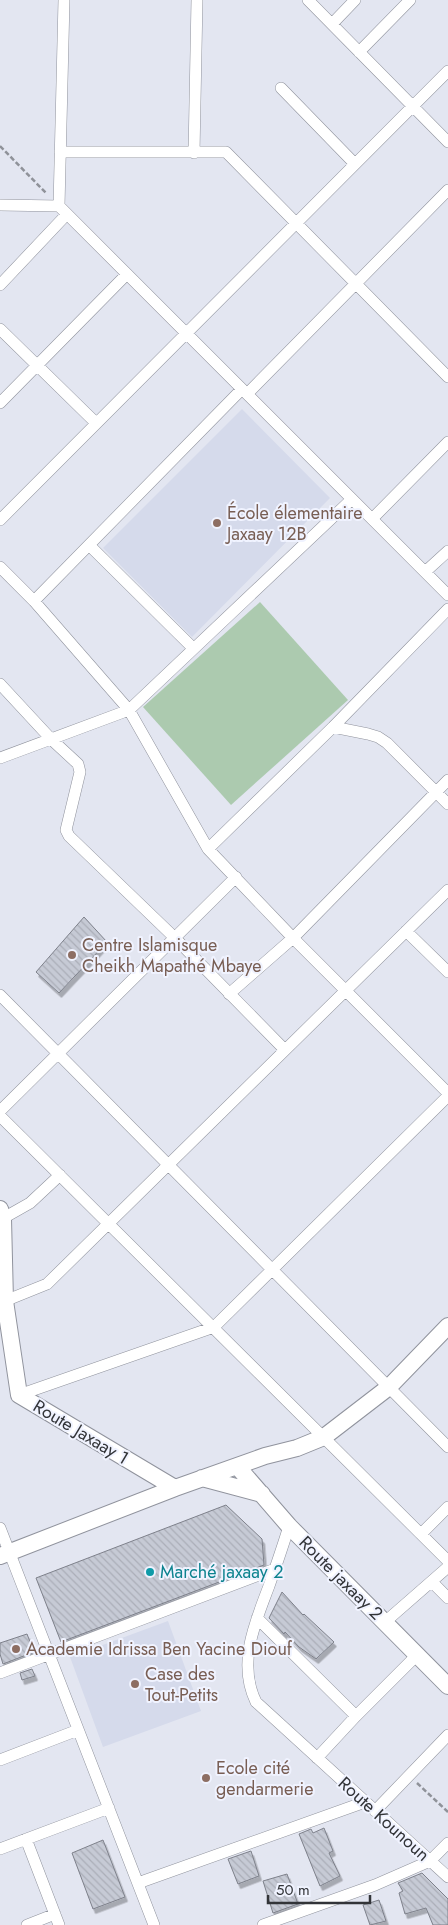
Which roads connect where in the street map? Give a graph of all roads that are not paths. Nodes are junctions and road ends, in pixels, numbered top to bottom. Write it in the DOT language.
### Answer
graph roads {
  1 [pos="64,0"];
  2 [pos="196,0"];
  3 [pos="308,0"];
  4 [pos="355,0"];
  5 [pos="410,0"];
  6 [pos="332,24"];
  7 [pos="359,52"];
  8 [pos="448,71"];
  9 [pos="281,88"];
  10 [pos="413,106"];
  11 [pos="448,142"];
  12 [pos="60,152"];
  13 [pos="194,153"];
  14 [pos="355,164"];
  15 [pos="448,190"];
  16 [pos="0,205"];
  17 [pos="63,210"];
  18 [pos="296,223"];
  19 [pos="127,274"];
  20 [pos="356,284"];
  21 [pos="0,285"];
  22 [pos="0,329"];
  23 [pos="186,333"];
  24 [pos="37,365"];
  25 [pos="448,377"];
  26 [pos="244,391"];
  27 [pos="2,399"];
  28 [pos="96,423"];
  29 [pos="448,442"];
  30 [pos="352,499"];
  31 [pos="372,519"];
  32 [pos="0,520"];
  33 [pos="89,546"];
  34 [pos="448,551"];
  35 [pos="0,568"];
  36 [pos="425,572"];
  37 [pos="448,595"];
  38 [pos="34,602"];
  39 [pos="448,609"];
  40 [pos="193,648"];
  41 [pos="0,684"];
  42 [pos="129,710"];
  43 [pos="333,727"];
  44 [pos="51,739"];
  45 [pos="0,758"];
  46 [pos="448,780"];
  47 [pos="436,792"];
  48 [pos="448,804"];
  49 [pos="208,849"];
  50 [pos="236,877"];
  51 [pos="448,890"];
  52 [pos="406,931"];
  53 [pos="175,938"];
  54 [pos="293,938"];
  55 [pos="448,972"];
  56 [pos="346,991"];
  57 [pos="229,994"];
  58 [pos="0,995"];
  59 [pos="285,1050"];
  60 [pos="57,1053"];
  61 [pos="448,1094"];
  62 [pos="0,1111"];
  63 [pos="0,1116"];
  64 [pos="168,1165"];
  65 [pos="60,1176"];
  66 [pos="1,1216"];
  67 [pos="109,1224"];
  68 [pos="272,1270"];
  69 [pos="2,1302"];
  70 [pos="214,1328"];
  71 [pos="446,1331"];
  72 [pos="389,1387"];
  73 [pos="19,1395"];
  74 [pos="324,1437"];
  75 [pos="448,1447"];
  76 [pos="237,1466"];
  77 [pos="202,1478"];
  78 [pos="175,1488"];
  79 [pos="262,1494"];
  80 [pos="448,1507"];
  81 [pos="289,1526"];
  82 [pos="0,1528"];
  83 [pos="420,1534"];
  84 [pos="5,1554"];
  85 [pos="448,1561"];
  86 [pos="448,1567"];
  87 [pos="275,1569"];
  88 [pos="432,1582"];
  89 [pos="448,1598"];
  90 [pos="257,1618"];
  91 [pos="385,1622"];
  92 [pos="49,1655"];
  93 [pos="417,1655"];
  94 [pos="0,1674"];
  95 [pos="448,1686"];
  96 [pos="356,1716"];
  97 [pos="78,1730"];
  98 [pos="448,1735"];
  99 [pos="317,1758"];
  100 [pos="0,1760"];
  101 [pos="365,1802"];
  102 [pos="109,1808"];
  103 [pos="375,1811"];
  104 [pos="26,1839"];
  105 [pos="448,1843"];
  106 [pos="0,1849"];
  107 [pos="430,1861"];
  108 [pos="448,1877"];
  109 [pos="138,1883"];
  110 [pos="57,1920"];
  111 [pos="27,1925"];
  112 [pos="154,1925"];
  113 [pos="263,1925"];
  1 -- 12 [label="street"];
  2 -- 13 [label="street"];
  3 -- 6 [label="street"];
  4 -- 6 [label="street"];
  5 -- 7 [label="street"];
  6 -- 7 [label="street"];
  7 -- 10 [label="street"];
  8 -- 10 [label="street"];
  9 -- 14 [label="street"];
  10 -- 11 [label="street"];
  10 -- 14 [label="street"];
  12 -- 13 [label="street"];
  12 -- 17 [label="street"];
  13 -- 18 [label="street"];
  14 -- 18 [label="street"];
  15 -- 20 [label="street"];
  16 -- 17 [label="street"];
  17 -- 19 [label="street"];
  17 -- 21 [label="street"];
  18 -- 20 [label="street"];
  18 -- 23 [label="street"];
  19 -- 23 [label="street"];
  19 -- 24 [label="street"];
  20 -- 25 [label="street"];
  20 -- 26 [label="street"];
  22 -- 24 [label="street"];
  23 -- 26 [label="street"];
  23 -- 28 [label="street"];
  24 -- 27 [label="street"];
  24 -- 28 [label="street"];
  26 -- 30 [label="street"];
  26 -- 33 [label="street"];
  28 -- 32 [label="street"];
  29 -- 31 [label="street"];
  30 -- 31 [label="street"];
  30 -- 40 [label="street"];
  31 -- 36 [label="street"];
  33 -- 38 [label="street"];
  33 -- 40 [label="street"];
  34 -- 36 [label="street"];
  35 -- 38 [label="street"];
  36 -- 37 [label="street"];
  38 -- 42 [label="street"];
  39 -- 43 [label="street"];
  40 -- 42 [label="street"];
  41 -- 44 [label="street"];
  42 -- 44 [label="street"];
  42 -- 49 [label="street"];
  43 -- 47 [label="street"];
  43 -- 49 [label="street"];
  44 -- 45 [label="street"];
  44 -- 53 [label="street"];
  46 -- 47 [label="street"];
  47 -- 48 [label="street"];
  47 -- 54 [label="street"];
  49 -- 50 [label="street"];
  50 -- 53 [label="street"];
  50 -- 54 [label="street"];
  51 -- 52 [label="street"];
  52 -- 55 [label="street"];
  52 -- 56 [label="street"];
  53 -- 57 [label="street"];
  53 -- 60 [label="street"];
  54 -- 56 [label="street"];
  54 -- 57 [label="street"];
  56 -- 59 [label="street"];
  56 -- 61 [label="street"];
  57 -- 59 [label="street"];
  58 -- 60 [label="street"];
  59 -- 64 [label="street"];
  60 -- 62 [label="street"];
  60 -- 64 [label="street"];
  61 -- 68 [label="street"];
  63 -- 65 [label="street"];
  64 -- 67 [label="street"];
  64 -- 68 [label="street"];
  65 -- 66 [label="street"];
  65 -- 67 [label="street"];
  66 -- 69 [label="street, Route Jaxaay 1"];
  67 -- 69 [label="street"];
  67 -- 70 [label="street"];
  68 -- 70 [label="street"];
  68 -- 72 [label="street"];
  69 -- 73 [label="street, Route Jaxaay 1"];
  70 -- 73 [label="street"];
  70 -- 74 [label="street"];
  71 -- 72 [label="street"];
  72 -- 74 [label="street"];
  72 -- 75 [label="street"];
  73 -- 78 [label="street, Route Jaxaay 1"];
  74 -- 76 [label="street"];
  74 -- 83 [label="street"];
  76 -- 77 [label="street"];
  76 -- 79 [label="street, Route jaxaay 2"];
  77 -- 78 [label="street"];
  77 -- 79 [label="street"];
  78 -- 84 [label="street"];
  79 -- 81 [label="street, Route jaxaay 2"];
  80 -- 83 [label="street"];
  81 -- 87 [label="street, Route Kounoun"];
  81 -- 91 [label="street, Route jaxaay 2"];
  82 -- 84 [label="street"];
  83 -- 85 [label="street"];
  84 -- 92 [label="street"];
  86 -- 88 [label="street"];
  87 -- 90 [label="street, Route Kounoun"];
  87 -- 92 [label="street"];
  88 -- 89 [label="street"];
  88 -- 91 [label="street"];
  90 -- 96 [label="street"];
  90 -- 99 [label="street, Route Kounoun"];
  91 -- 93 [label="street, Route jaxaay 2"];
  92 -- 94 [label="street"];
  92 -- 97 [label="street"];
  93 -- 95 [label="street, Route jaxaay 2"];
  93 -- 96 [label="street"];
  96 -- 99 [label="street"];
  97 -- 100 [label="street"];
  97 -- 102 [label="street"];
  98 -- 103 [label="street"];
  99 -- 101 [label="street, Route Kounoun"];
  101 -- 103 [label="street, Route Kounoun"];
  101 -- 109 [label="street"];
  102 -- 104 [label="street"];
  102 -- 109 [label="street"];
  103 -- 107 [label="street, Route Kounoun"];
  104 -- 106 [label="street"];
  104 -- 110 [label="street"];
  105 -- 107 [label="street"];
  107 -- 108 [label="street, Route Kounoun"];
  107 -- 113 [label="street"];
  109 -- 112 [label="street"];
  110 -- 111 [label="street"];
}
